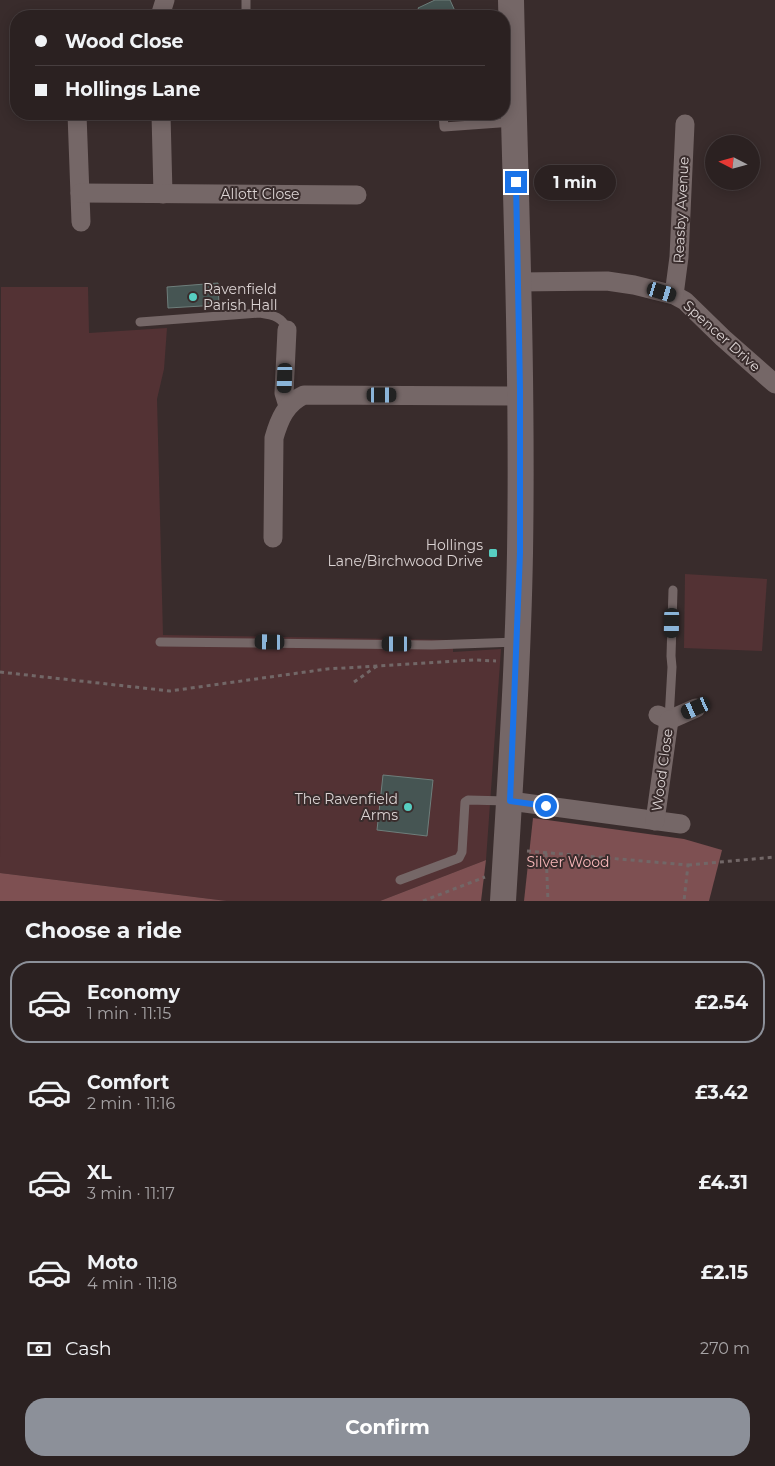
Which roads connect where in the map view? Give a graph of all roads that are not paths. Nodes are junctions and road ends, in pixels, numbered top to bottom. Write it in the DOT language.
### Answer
graph roads {
  1 [pos="511,0"];
  2 [pos="77,120"];
  3 [pos="161,120"];
  4 [pos="443,120"];
  5 [pos="514,122"];
  6 [pos="685,124"];
  7 [pos="80,193"];
  8 [pos="163,194"];
  9 [pos="357,195"];
  10 [pos="81,222"];
  11 [pos="518,282"];
  12 [pos="674,295"];
  13 [pos="140,322"];
  14 [pos="287,330"];
  15 [pos="775,384"];
  16 [pos="519,396"];
  17 [pos="288,406"];
  18 [pos="273,538"];
  19 [pos="672,590"];
  20 [pos="160,642"];
  21 [pos="517,652"];
  22 [pos="696,708"];
  23 [pos="664,717"];
  24 [pos="510,801"];
  25 [pos="655,821"];
  26 [pos="682,824"];
  27 [pos="400,880"];
  28 [pos="502,901"];
  1 -- 5 [label="street"];
  2 -- 7 [label="street"];
  3 -- 8 [label="street"];
  4 -- 5 [label="lane"];
  5 -- 11 [label="street"];
  6 -- 12 [label="street, Reasby Avenue"];
  7 -- 8 [label="street, Allott Close"];
  7 -- 10 [label="street"];
  8 -- 9 [label="street, Allott Close"];
  11 -- 12 [label="street, Spencer Drive"];
  11 -- 16 [label="street"];
  12 -- 15 [label="street, Spencer Drive"];
  13 -- 14 [label="lane"];
  14 -- 17 [label="street"];
  16 -- 17 [label="street"];
  16 -- 21 [label="street"];
  17 -- 18 [label="street"];
  19 -- 23 [label="lane"];
  20 -- 21 [label="lane"];
  21 -- 24 [label="street"];
  22 -- 23 [label="street, Wood Close"];
  23 -- 25 [label="street, Wood Close"];
  24 -- 25 [label="street, Wood Close"];
  24 -- 27 [label="lane"];
  24 -- 28 [label="street"];
  25 -- 26 [label="street, Wood Close"];
}
